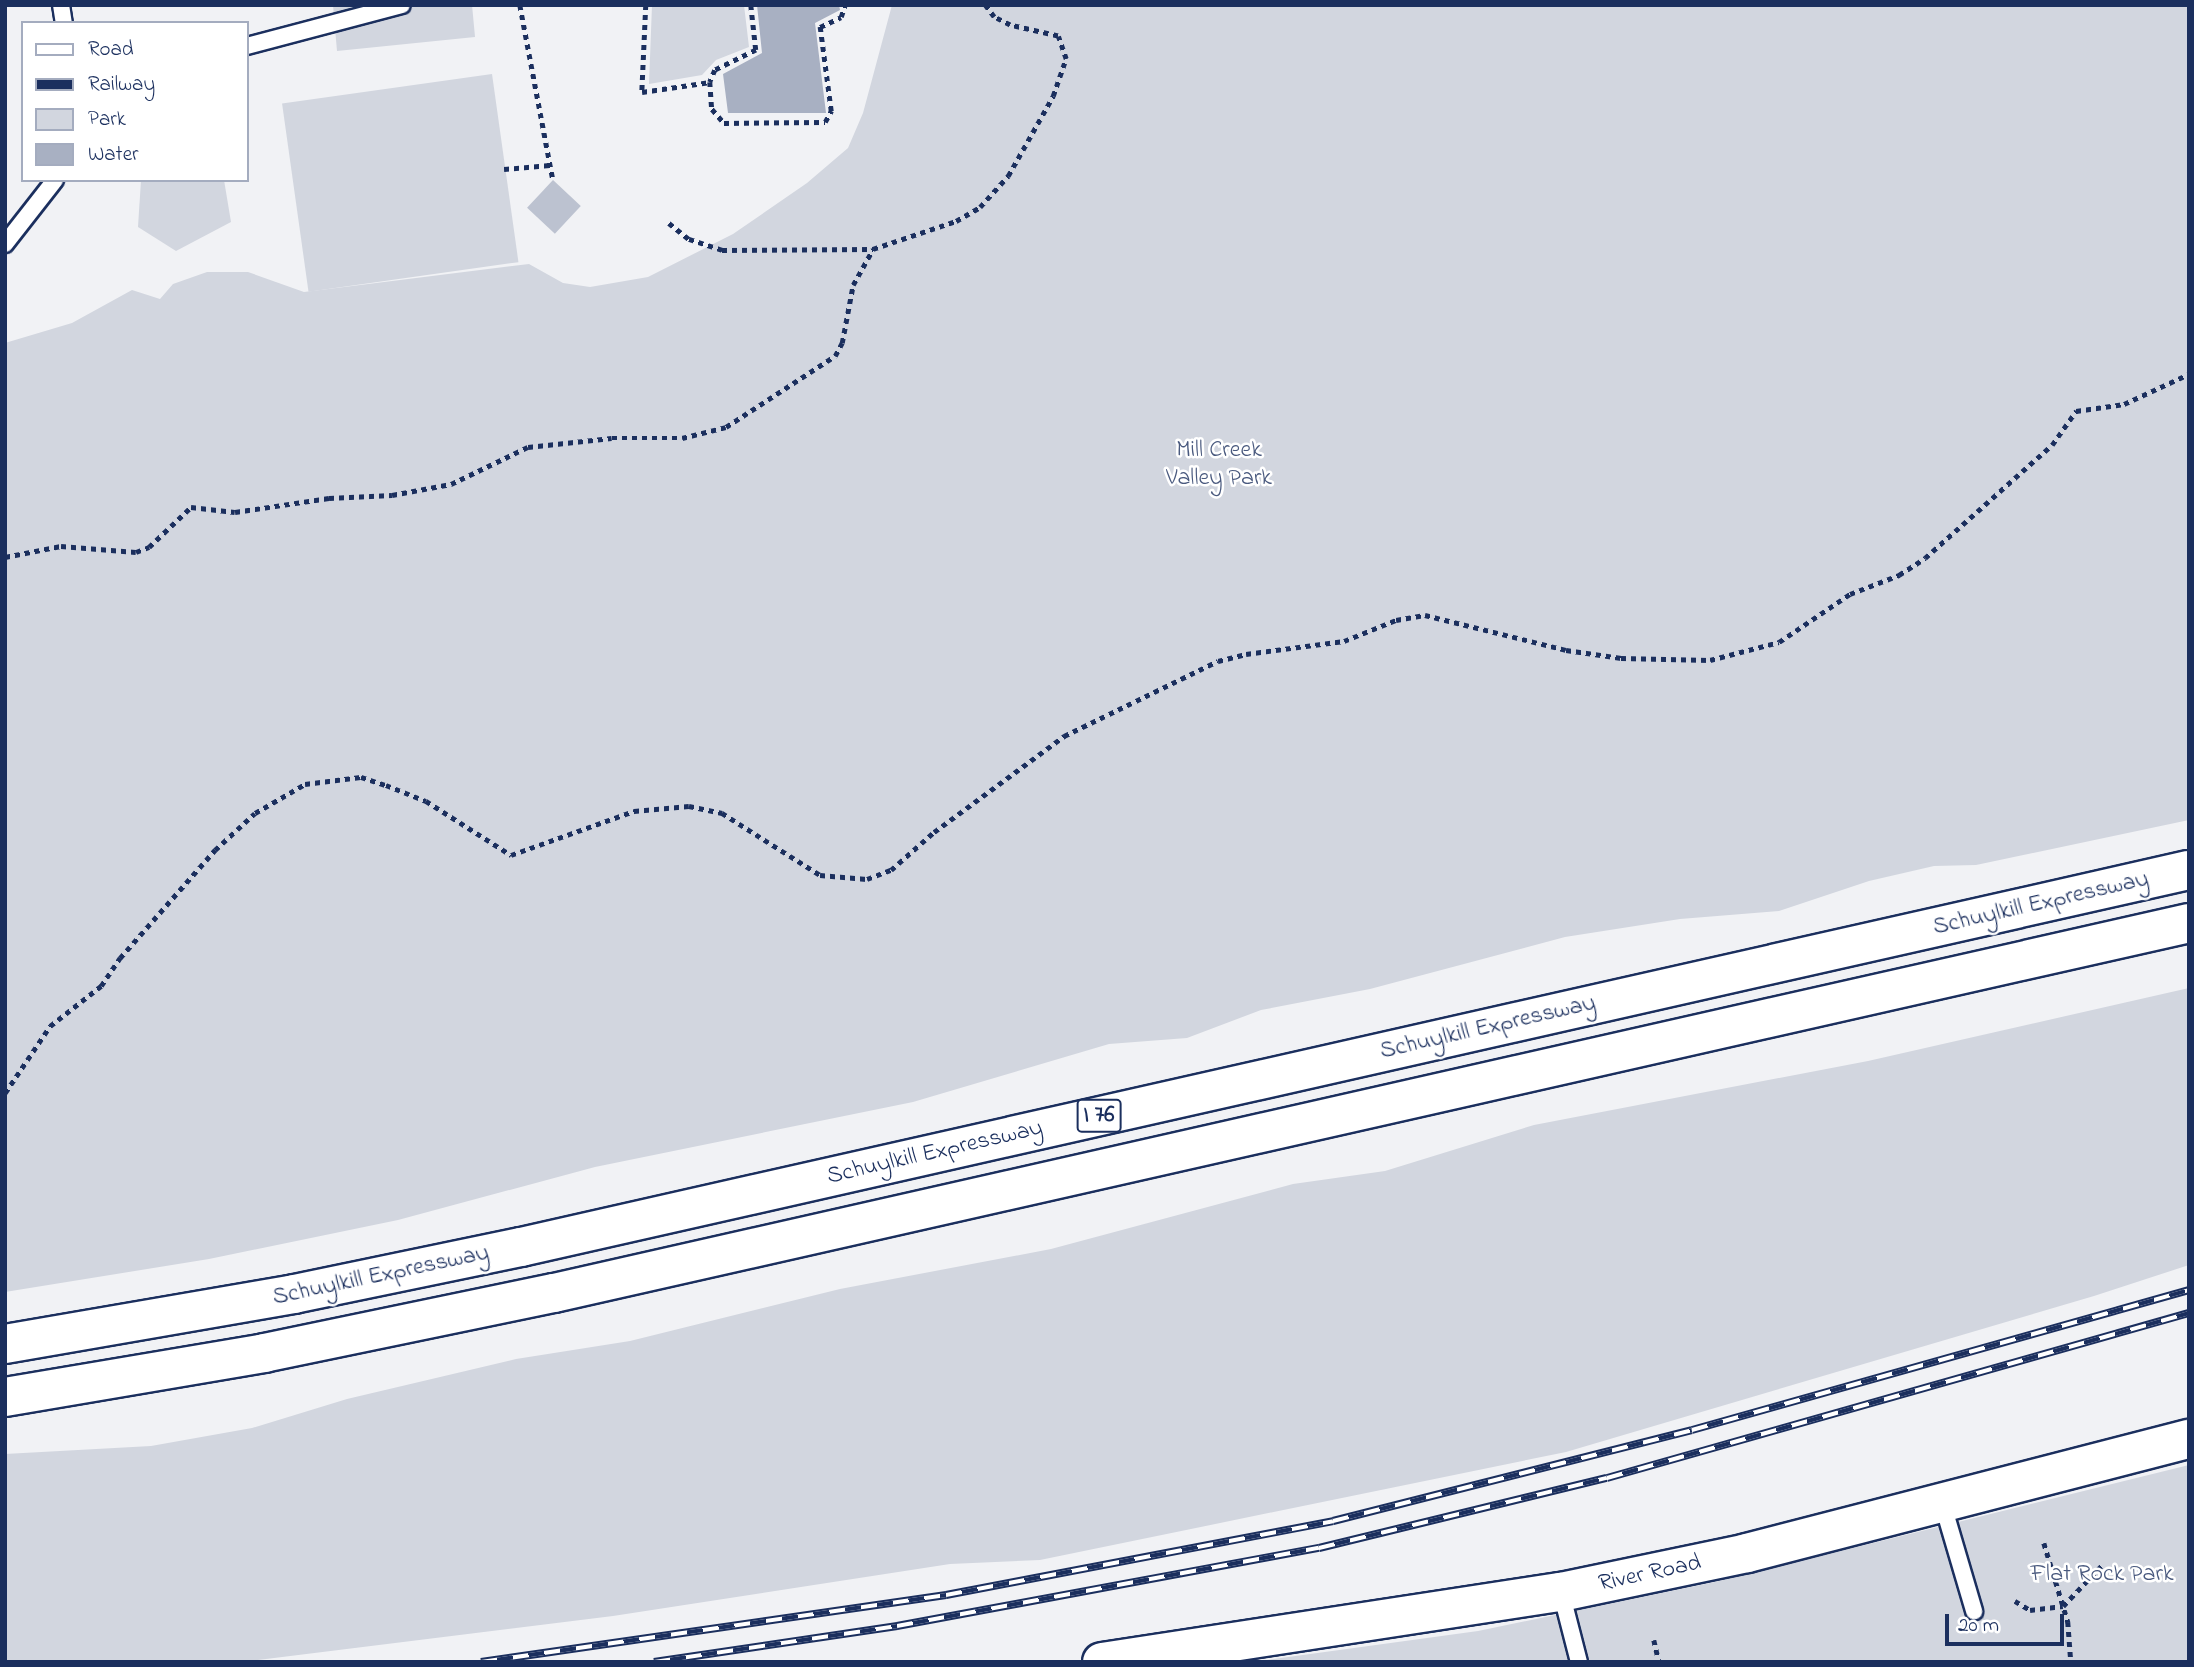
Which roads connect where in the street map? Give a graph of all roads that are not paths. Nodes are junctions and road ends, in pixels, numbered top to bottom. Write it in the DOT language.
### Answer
graph roads {
  1 [pos="402,5"];
  2 [pos="248,46"];
  3 [pos="53,182"];
  4 [pos="5,244"];
  5 [pos="2189,870"];
  6 [pos="2189,923"];
  7 [pos="5,1344"];
  8 [pos="5,1396"];
  9 [pos="2189,1439"];
  10 [pos="1942,1502"];
  11 [pos="1561,1592"];
  12 [pos="1974,1611"];
  13 [pos="1102,1662"];
  14 [pos="1579,1662"];
  1 -- 2 [label="lane"];
  3 -- 4 [label="lane"];
  5 -- 7 [label="main road, Schuylkill Expressway / I 76"];
  6 -- 8 [label="main road, I 76"];
  9 -- 10 [label="main road, River Road"];
  10 -- 11 [label="main road, River Road"];
  10 -- 12 [label="lane"];
  11 -- 13 [label="main road, River Road"];
  11 -- 14 [label="lane"];
}
